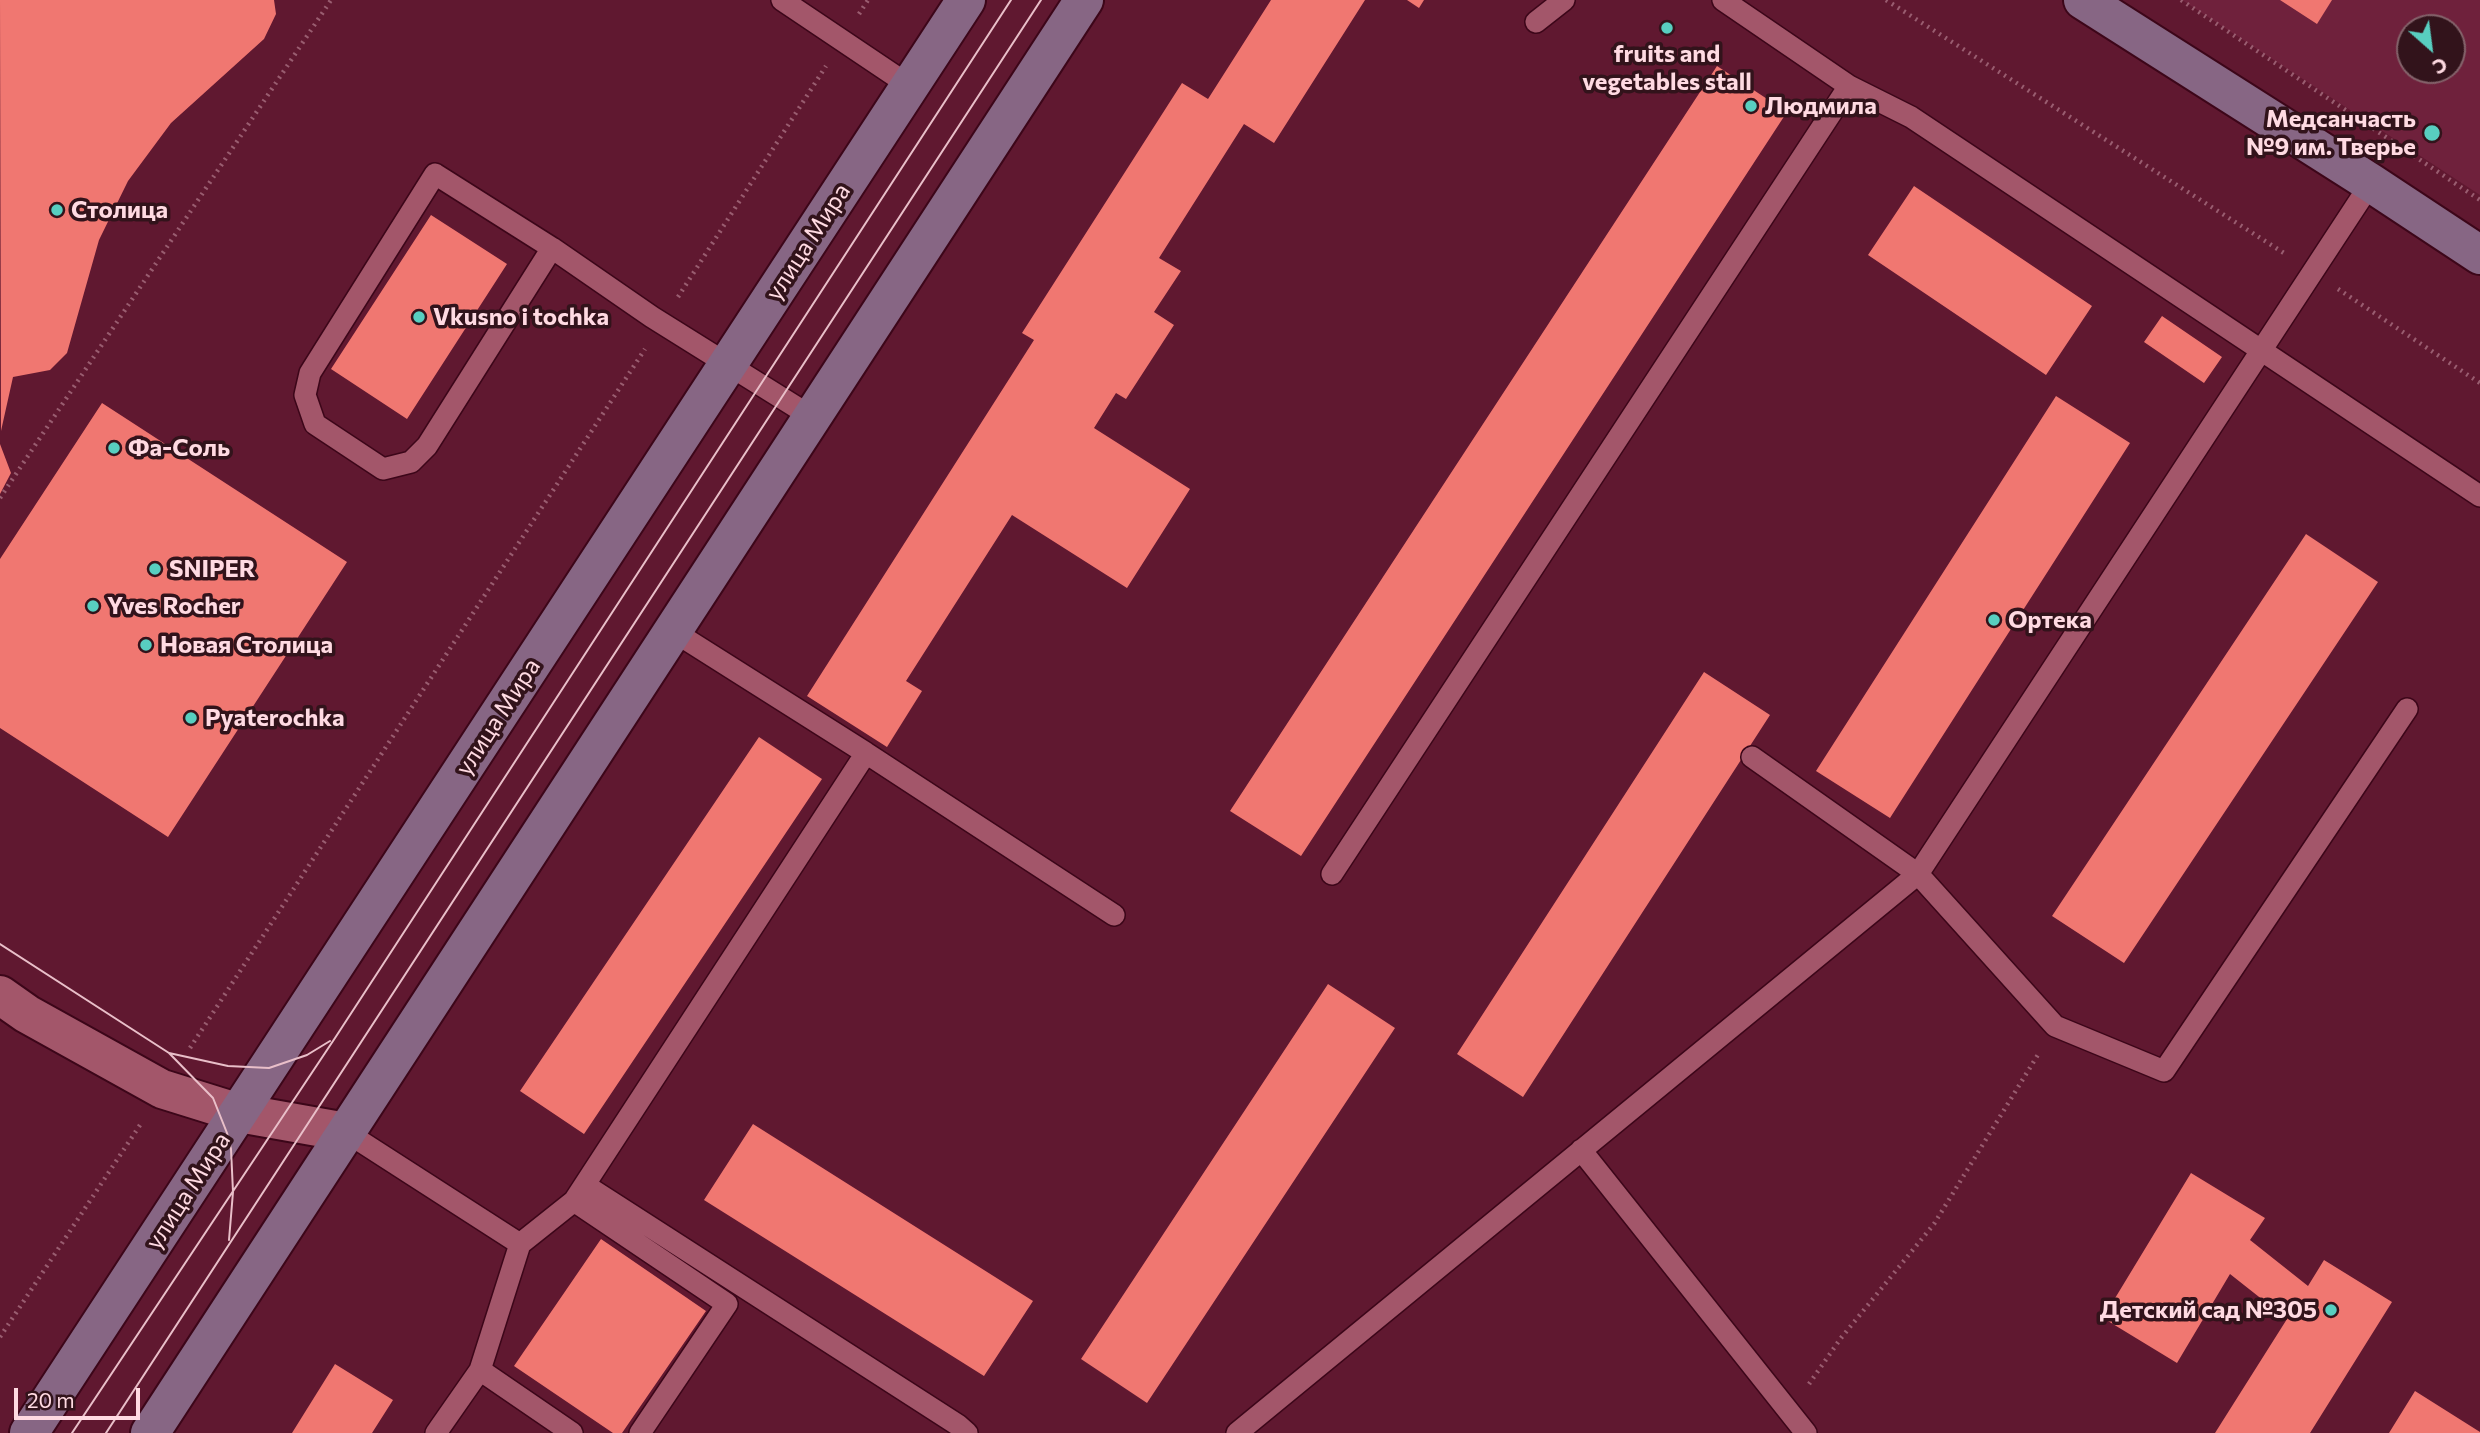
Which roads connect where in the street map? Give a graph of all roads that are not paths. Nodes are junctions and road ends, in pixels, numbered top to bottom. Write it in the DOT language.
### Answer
graph roads {
  1 [pos="782,0"];
  2 [pos="966,0"];
  3 [pos="1084,0"];
  4 [pos="1564,0"];
  5 [pos="1723,0"];
  6 [pos="2083,0"];
  7 [pos="1536,22"];
  8 [pos="910,86"];
  9 [pos="1849,86"];
  10 [pos="2371,183"];
  11 [pos="552,248"];
  12 [pos="2480,255"];
  13 [pos="2261,350"];
  14 [pos="728,364"];
  15 [pos="812,417"];
  16 [pos="2480,496"];
  17 [pos="673,631"];
  18 [pos="2407,709"];
  19 [pos="866,753"];
  20 [pos="1752,757"];
  21 [pos="1332,874"];
  22 [pos="1918,874"];
  23 [pos="1114,915"];
  24 [pos="0,995"];
  25 [pos="239,1114"];
  26 [pos="346,1132"];
  27 [pos="1581,1150"];
  28 [pos="580,1193"];
  29 [pos="520,1244"];
  30 [pos="480,1370"];
  31 [pos="29,1433"];
  32 [pos="150,1433"];
  33 [pos="436,1433"];
  34 [pos="572,1433"];
  35 [pos="640,1433"];
  36 [pos="967,1433"];
  37 [pos="1237,1433"];
  38 [pos="1806,1433"];
  1 -- 8 [label="lane"];
  2 -- 8 [label="main road, улица Мира"];
  3 -- 15 [label="main road"];
  4 -- 7 [label="lane"];
  5 -- 9 [label="lane"];
  6 -- 10 [label="main road"];
  8 -- 14 [label="main road, улица Мира"];
  9 -- 13 [label="lane"];
  9 -- 21 [label="lane"];
  10 -- 12 [label="main road"];
  10 -- 13 [label="lane"];
  11 -- 11 [label="lane"];
  11 -- 14 [label="lane"];
  13 -- 16 [label="lane"];
  13 -- 22 [label="lane"];
  14 -- 15 [label="lane"];
  14 -- 25 [label="main road, улица Мира"];
  15 -- 17 [label="main road"];
  17 -- 19 [label="lane"];
  17 -- 26 [label="main road"];
  18 -- 22 [label="lane"];
  19 -- 23 [label="lane"];
  19 -- 28 [label="lane"];
  20 -- 22 [label="lane"];
  22 -- 27 [label="lane"];
  24 -- 25 [label="street"];
  25 -- 26 [label="street"];
  25 -- 31 [label="main road, улица Мира"];
  26 -- 29 [label="lane"];
  26 -- 32 [label="main road"];
  27 -- 37 [label="lane"];
  27 -- 38 [label="lane"];
  28 -- 29 [label="lane"];
  28 -- 35 [label="lane"];
  28 -- 36 [label="lane"];
  29 -- 30 [label="lane"];
  30 -- 33 [label="lane"];
  30 -- 34 [label="lane"];
}
